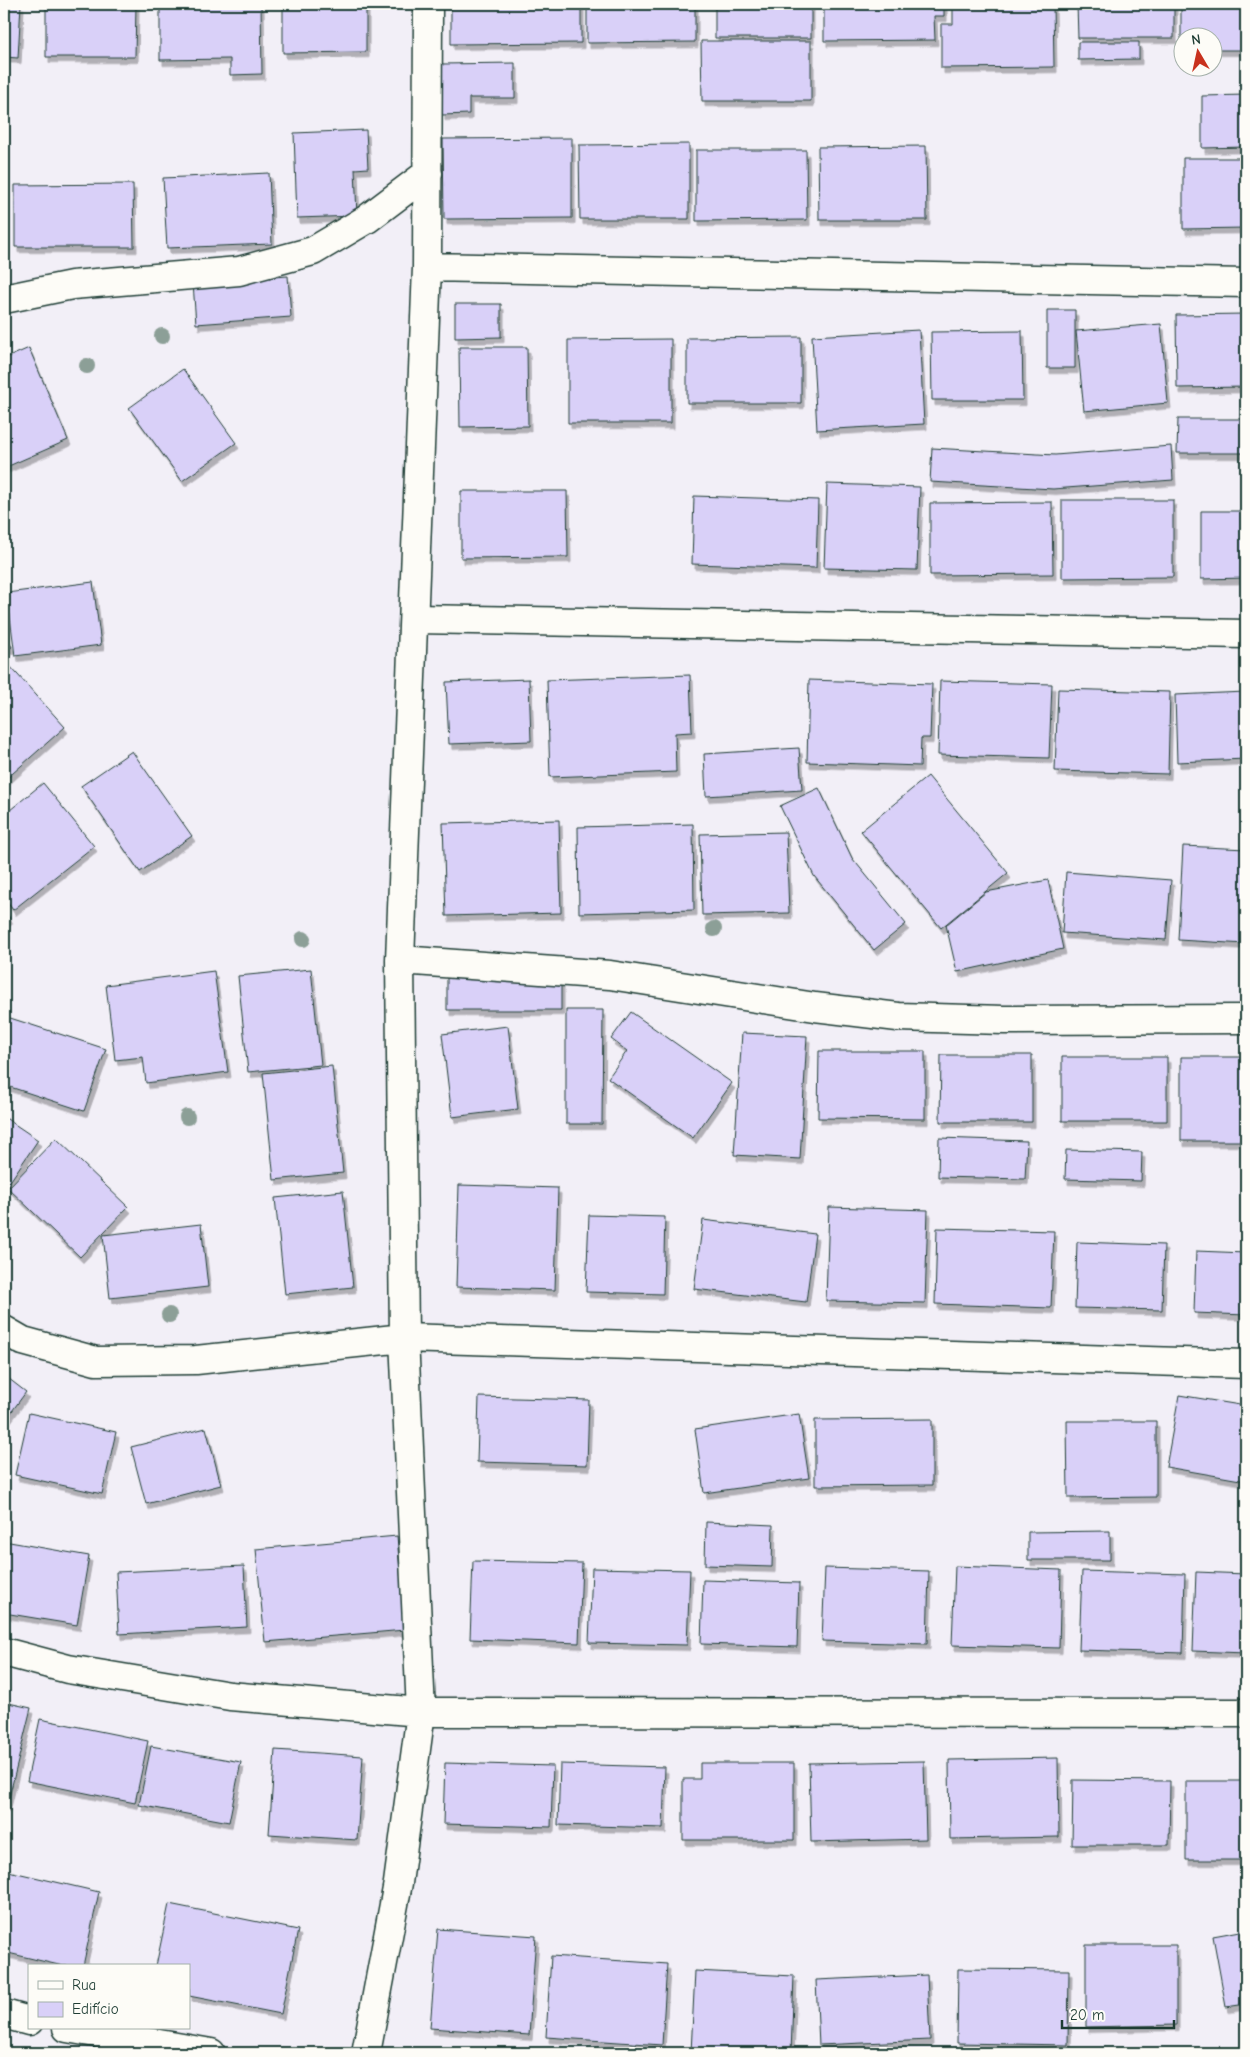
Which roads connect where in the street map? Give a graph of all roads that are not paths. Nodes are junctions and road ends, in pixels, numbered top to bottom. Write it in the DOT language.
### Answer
graph roads {
  1 [pos="428,4"];
  2 [pos="428,173"];
  3 [pos="427,267"];
  4 [pos="1246,283"];
  5 [pos="4,299"];
  6 [pos="415,619"];
  7 [pos="1246,634"];
  8 [pos="400,960"];
  9 [pos="1246,1020"];
  10 [pos="4,1330"];
  11 [pos="404,1338"];
  12 [pos="1246,1364"];
  13 [pos="4,1652"];
  14 [pos="421,1712"];
  15 [pos="1246,1713"];
  16 [pos="4,2014"];
  17 [pos="28,2021"];
  18 [pos="79,2030"];
  19 [pos="211,2053"];
  20 [pos="366,2053"];
  1 -- 2 [label="street"];
  2 -- 3 [label="street"];
  2 -- 5 [label="street"];
  3 -- 4 [label="street"];
  3 -- 6 [label="street"];
  6 -- 7 [label="street"];
  6 -- 8 [label="street"];
  8 -- 9 [label="street"];
  8 -- 11 [label="street"];
  10 -- 11 [label="street"];
  11 -- 12 [label="street"];
  11 -- 14 [label="street"];
  13 -- 14 [label="street"];
  14 -- 15 [label="street"];
  14 -- 20 [label="street"];
  16 -- 17 [label="street"];
  18 -- 19 [label="street"];
}
